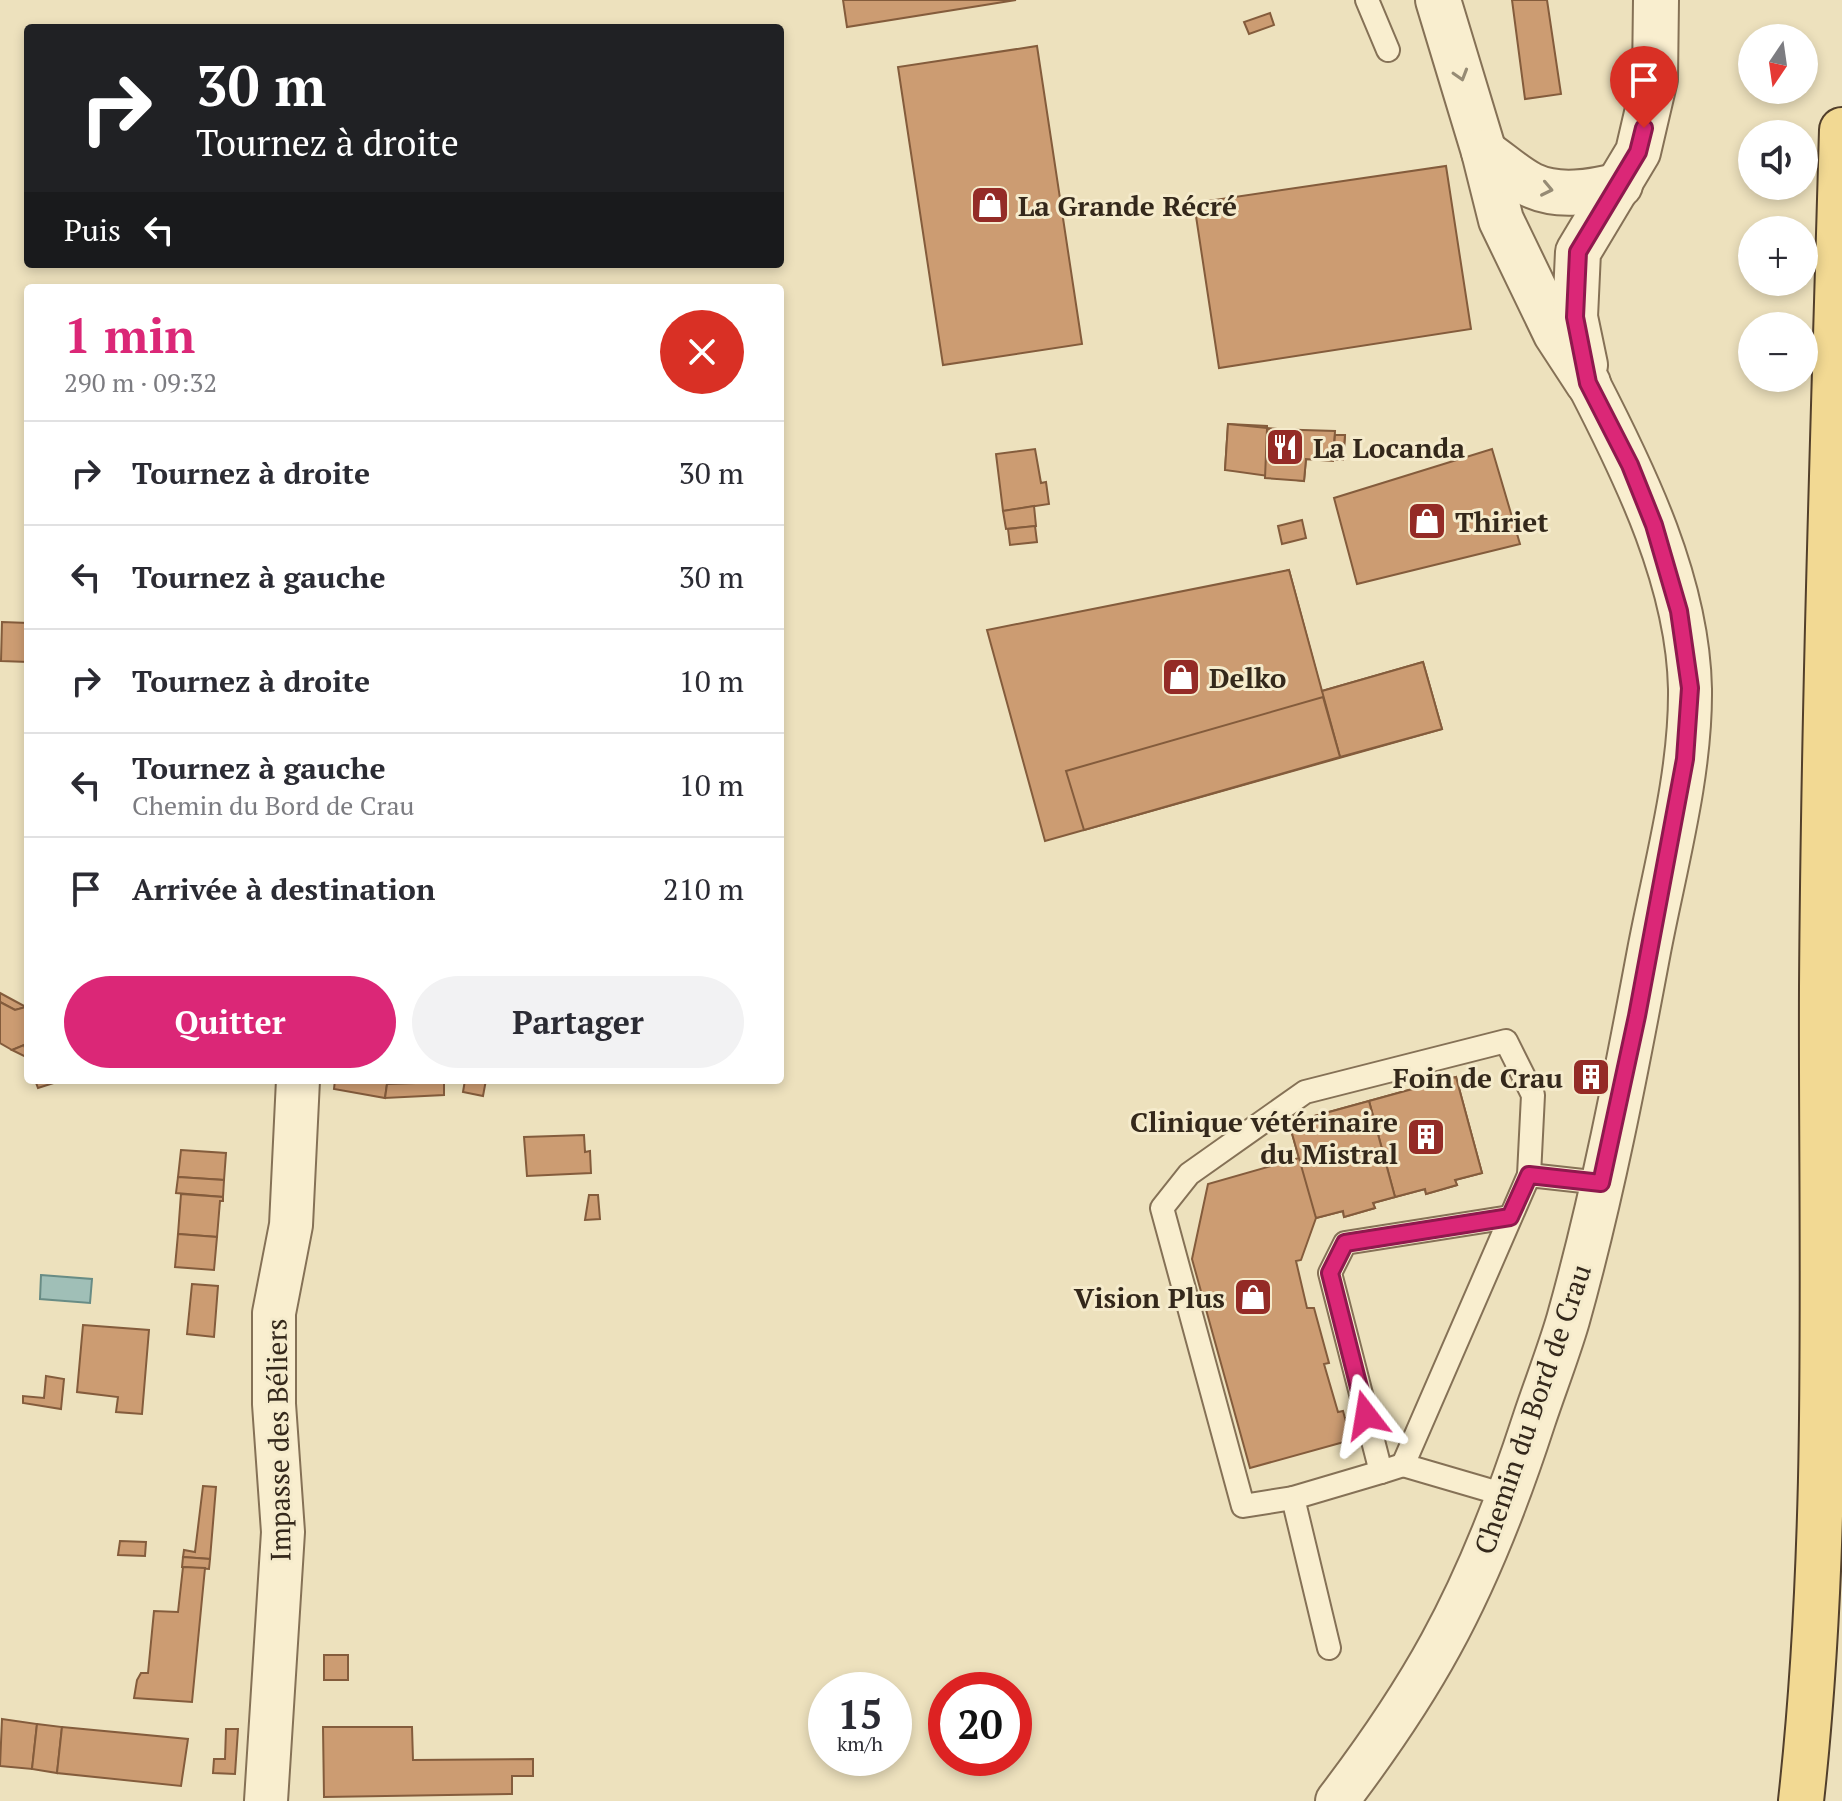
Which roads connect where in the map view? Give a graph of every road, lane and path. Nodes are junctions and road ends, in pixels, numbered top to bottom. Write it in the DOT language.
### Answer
graph roads {
  1 [pos="1367,0"];
  2 [pos="1438,0"];
  3 [pos="1656,0"];
  4 [pos="1388,50"];
  5 [pos="1842,130"];
  6 [pos="1484,152"];
  7 [pos="1620,185"];
  8 [pos="1588,383"];
  9 [pos="298,1084"];
  10 [pos="1529,1175"];
  11 [pos="1601,1183"];
  12 [pos="1510,1217"];
  13 [pos="1403,1465"];
  14 [pos="1381,1472"];
  15 [pos="1509,1496"];
  16 [pos="1293,1498"];
  17 [pos="1329,1648"];
  18 [pos="266,1801"];
  19 [pos="1337,1801"];
  20 [pos="1801,1801"];
  1 -- 4 [label="lane"];
  2 -- 6 [label="street, Chemin du Bord de Crau, one-way"];
  3 -- 7 [label="street, Chemin du Bord de Crau"];
  5 -- 20 [label="main road"];
  6 -- 7 [label="street, one-way"];
  6 -- 8 [label="street, Chemin du Bord de Crau"];
  7 -- 8 [label="street, Chemin du Bord de Crau"];
  8 -- 11 [label="street, Chemin du Bord de Crau"];
  9 -- 18 [label="street, Impasse des Béliers"];
  10 -- 11 [label="lane"];
  10 -- 12 [label="lane"];
  10 -- 16 [label="lane"];
  11 -- 15 [label="street, Chemin du Bord de Crau"];
  12 -- 13 [label="lane"];
  12 -- 14 [label="lane"];
  13 -- 14 [label="lane"];
  13 -- 15 [label="lane"];
  14 -- 16 [label="lane"];
  15 -- 19 [label="street, Chemin du Bord de Crau"];
  16 -- 17 [label="lane"];
}
